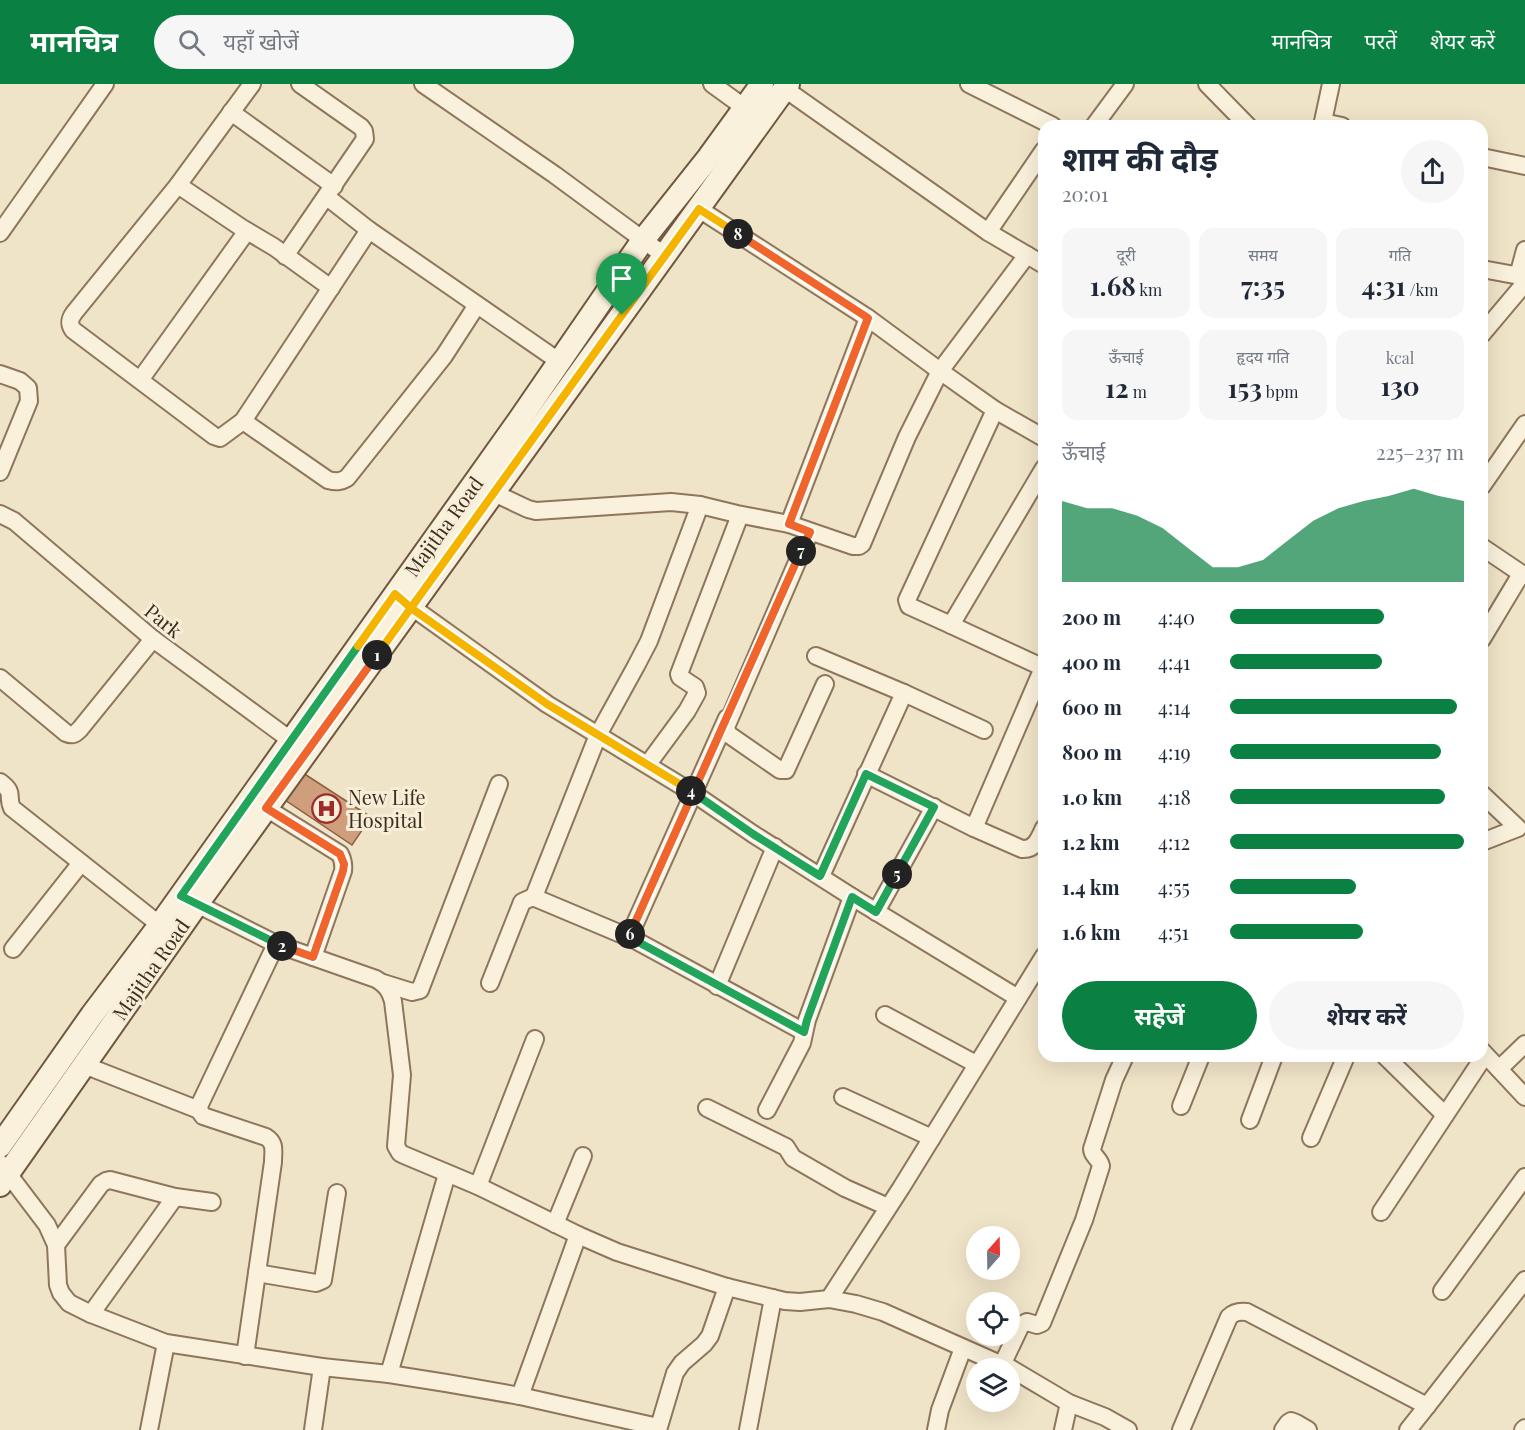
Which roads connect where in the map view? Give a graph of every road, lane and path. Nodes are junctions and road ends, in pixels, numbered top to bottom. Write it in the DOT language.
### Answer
graph roads {
  1 [pos="105,84"];
  2 [pos="252,84"];
  3 [pos="300,84"];
  4 [pos="423,84"];
  5 [pos="712,84"];
  6 [pos="762,84"];
  7 [pos="969,84"];
  8 [pos="1125,84"];
  9 [pos="1207,84"];
  10 [pos="1331,84"];
  11 [pos="786,86"];
  12 [pos="231,112"];
  13 [pos="753,114"];
  14 [pos="1044,120"];
  15 [pos="1098,120"];
  16 [pos="1242,120"];
  17 [pos="1324,120"];
  18 [pos="1488,158"];
  19 [pos="1038,159"];
  20 [pos="1525,166"];
  21 [pos="178,185"];
  22 [pos="330,191"];
  23 [pos="0,203"];
  24 [pos="699,209"];
  25 [pos="16,210"];
  26 [pos="369,230"];
  27 [pos="247,231"];
  28 [pos="988,232"];
  29 [pos="0,233"];
  30 [pos="643,240"];
  31 [pos="1525,250"];
  32 [pos="665,255"];
  33 [pos="1027,255"];
  34 [pos="285,256"];
  35 [pos="1038,261"];
  36 [pos="1488,270"];
  37 [pos="1523,279"];
  38 [pos="331,288"];
  39 [pos="477,305"];
  40 [pos="868,318"];
  41 [pos="1488,326"];
  42 [pos="560,362"];
  43 [pos="940,371"];
  44 [pos="0,374"];
  45 [pos="140,380"];
  46 [pos="995,410"];
  47 [pos="243,421"];
  48 [pos="1525,424"];
  49 [pos="1038,435"];
  50 [pos="0,472"];
  51 [pos="1488,477"];
  52 [pos="1038,478"];
  53 [pos="494,493"];
  54 [pos="700,505"];
  55 [pos="0,514"];
  56 [pos="740,515"];
  57 [pos="789,524"];
  58 [pos="810,532"];
  59 [pos="1488,551"];
  60 [pos="1523,575"];
  61 [pos="784,591"];
  62 [pos="403,601"];
  63 [pos="951,625"];
  64 [pos="1488,630"];
  65 [pos="153,639"];
  66 [pos="816,656"];
  67 [pos="1038,665"];
  68 [pos="0,678"];
  69 [pos="1038,682"];
  70 [pos="825,684"];
  71 [pos="904,693"];
  72 [pos="984,730"];
  73 [pos="598,735"];
  74 [pos="299,746"];
  75 [pos="648,764"];
  76 [pos="866,774"];
  77 [pos="0,782"];
  78 [pos="499,784"];
  79 [pos="693,793"];
  80 [pos="1488,799"];
  81 [pos="934,807"];
  82 [pos="266,808"];
  83 [pos="1521,826"];
  84 [pos="974,828"];
  85 [pos="1038,839"];
  86 [pos="1488,840"];
  87 [pos="775,847"];
  88 [pos="81,863"];
  89 [pos="820,876"];
  90 [pos="533,897"];
  91 [pos="852,897"];
  92 [pos="189,900"];
  93 [pos="876,912"];
  94 [pos="160,925"];
  95 [pos="629,937"];
  96 [pos="276,944"];
  97 [pos="13,949"];
  98 [pos="313,957"];
  99 [pos="1038,966"];
  100 [pos="383,983"];
  101 [pos="490,983"];
  102 [pos="717,986"];
  103 [pos="1018,998"];
  104 [pos="885,1015"];
  105 [pos="102,1019"];
  106 [pos="804,1032"];
  107 [pos="535,1040"];
  108 [pos="1525,1044"];
  109 [pos="1488,1057"];
  110 [pos="1122,1062"];
  111 [pos="1199,1062"];
  112 [pos="1272,1062"];
  113 [pos="1343,1062"];
  114 [pos="1391,1062"];
  115 [pos="1478,1062"];
  116 [pos="976,1064"];
  117 [pos="84,1065"];
  118 [pos="1499,1069"];
  119 [pos="843,1097"];
  120 [pos="1525,1097"];
  121 [pos="1181,1106"];
  122 [pos="707,1108"];
  123 [pos="199,1110"];
  124 [pos="767,1110"];
  125 [pos="1445,1115"];
  126 [pos="1250,1120"];
  127 [pos="932,1138"];
  128 [pos="1311,1138"];
  129 [pos="0,1146"];
  130 [pos="583,1156"];
  131 [pos="3,1174"];
  132 [pos="447,1174"];
  133 [pos="1525,1177"];
  134 [pos="478,1185"];
  135 [pos="337,1193"];
  136 [pos="176,1197"];
  137 [pos="212,1202"];
  138 [pos="888,1207"];
  139 [pos="1381,1212"];
  140 [pos="555,1224"];
  141 [pos="578,1235"];
  142 [pos="56,1245"];
  143 [pos="257,1273"];
  144 [pos="1525,1280"];
  145 [pos="727,1287"];
  146 [pos="1442,1291"];
  147 [pos="773,1298"];
  148 [pos="829,1299"];
  149 [pos="91,1314"];
  150 [pos="166,1343"];
  151 [pos="963,1348"];
  152 [pos="245,1356"];
  153 [pos="986,1358"];
  154 [pos="1010,1358"];
  155 [pos="322,1367"];
  156 [pos="389,1374"];
  157 [pos="1020,1375"];
  158 [pos="520,1396"];
  159 [pos="1069,1403"];
  160 [pos="1427,1406"];
  161 [pos="658,1429"];
  162 [pos="149,1430"];
  163 [pos="313,1430"];
  164 [pos="748,1430"];
  165 [pos="936,1430"];
  166 [pos="1063,1430"];
  167 [pos="1128,1430"];
  168 [pos="1181,1430"];
  169 [pos="1283,1430"];
  170 [pos="1308,1430"];
  171 [pos="1408,1430"];
  1 -- 25 [label="street"];
  2 -- 12 [label="street"];
  3 -- 22 [label="street"];
  4 -- 30 [label="street"];
  5 -- 13 [label="street"];
  6 -- 13 [label="main road, Majitha Road"];
  7 -- 14 [label="street"];
  8 -- 15 [label="street"];
  9 -- 16 [label="street"];
  10 -- 17 [label="street"];
  11 -- 13 [label="main road, Majitha Road"];
  11 -- 28 [label="street"];
  12 -- 21 [label="street"];
  12 -- 22 [label="street"];
  13 -- 24 [label="main road, Majitha Road"];
  13 -- 30 [label="main road, Majitha Road"];
  18 -- 20 [label="street"];
  19 -- 28 [label="street"];
  21 -- 27 [label="street"];
  21 -- 45 [label="street"];
  22 -- 26 [label="street"];
  22 -- 34 [label="street"];
  23 -- 25 [label="street"];
  24 -- 32 [label="main road, Majitha Road"];
  24 -- 40 [label="street"];
  25 -- 29 [label="street"];
  26 -- 38 [label="street"];
  26 -- 39 [label="street"];
  27 -- 34 [label="street"];
  27 -- 45 [label="street"];
  28 -- 33 [label="street"];
  30 -- 32 [label="street"];
  30 -- 42 [label="main road, Majitha Road"];
  31 -- 37 [label="street"];
  32 -- 53 [label="main road, Majitha Road"];
  33 -- 35 [label="street"];
  33 -- 43 [label="street"];
  34 -- 38 [label="street"];
  36 -- 37 [label="street"];
  37 -- 41 [label="street"];
  38 -- 47 [label="street"];
  39 -- 42 [label="street"];
  39 -- 47 [label="street"];
  40 -- 43 [label="street"];
  40 -- 57 [label="street"];
  42 -- 62 [label="main road, Majitha Road"];
  43 -- 46 [label="street"];
  43 -- 58 [label="street"];
  44 -- 50 [label="street"];
  45 -- 47 [label="street"];
  46 -- 49 [label="street"];
  46 -- 63 [label="street"];
  48 -- 51 [label="street"];
  52 -- 63 [label="street"];
  53 -- 54 [label="street"];
  53 -- 62 [label="main road, Majitha Road"];
  54 -- 56 [label="street"];
  54 -- 73 [label="street"];
  55 -- 65 [label="street, Park"];
  56 -- 57 [label="street"];
  56 -- 75 [label="street"];
  57 -- 58 [label="street"];
  58 -- 61 [label="street"];
  59 -- 60 [label="street"];
  60 -- 64 [label="street"];
  61 -- 70 [label="street"];
  61 -- 79 [label="street"];
  62 -- 73 [label="street"];
  62 -- 74 [label="main road, Majitha Road"];
  63 -- 67 [label="street"];
  65 -- 68 [label="street"];
  65 -- 74 [label="street, Park"];
  66 -- 71 [label="street"];
  69 -- 84 [label="street"];
  71 -- 72 [label="street"];
  71 -- 76 [label="street"];
  73 -- 75 [label="street"];
  73 -- 90 [label="street"];
  74 -- 82 [label="main road, Majitha Road"];
  74 -- 92 [label="main road, Majitha Road"];
  75 -- 79 [label="street"];
  76 -- 81 [label="street"];
  76 -- 89 [label="street"];
  77 -- 88 [label="street"];
  78 -- 100 [label="street"];
  79 -- 87 [label="street"];
  79 -- 95 [label="street"];
  80 -- 83 [label="street"];
  81 -- 84 [label="street"];
  81 -- 93 [label="street"];
  82 -- 92 [label="main road, Majitha Road"];
  82 -- 98 [label="street"];
  83 -- 86 [label="street"];
  84 -- 85 [label="street"];
  87 -- 89 [label="street"];
  87 -- 102 [label="street"];
  88 -- 94 [label="street"];
  88 -- 97 [label="street"];
  89 -- 91 [label="street"];
  90 -- 95 [label="street"];
  90 -- 101 [label="street"];
  91 -- 93 [label="street"];
  91 -- 106 [label="street"];
  92 -- 94 [label="main road, Majitha Road"];
  92 -- 96 [label="street"];
  92 -- 105 [label="main road, Majitha Road"];
  93 -- 103 [label="street"];
  94 -- 105 [label="main road, Majitha Road"];
  95 -- 102 [label="street"];
  96 -- 98 [label="street"];
  96 -- 123 [label="street"];
  98 -- 100 [label="street"];
  99 -- 103 [label="street"];
  100 -- 132 [label="street"];
  102 -- 106 [label="street"];
  103 -- 116 [label="street"];
  104 -- 116 [label="street"];
  105 -- 117 [label="main road, Majitha Road"];
  105 -- 129 [label="main road, Majitha Road"];
  106 -- 124 [label="street"];
  107 -- 134 [label="street"];
  108 -- 118 [label="street"];
  109 -- 118 [label="street"];
  110 -- 154 [label="street"];
  111 -- 121 [label="street"];
  112 -- 126 [label="street"];
  113 -- 128 [label="street"];
  114 -- 125 [label="street"];
  115 -- 125 [label="street"];
  116 -- 127 [label="street"];
  117 -- 123 [label="street"];
  117 -- 131 [label="main road, Majitha Road"];
  118 -- 120 [label="street"];
  119 -- 127 [label="street"];
  122 -- 138 [label="street"];
  123 -- 143 [label="street"];
  125 -- 139 [label="street"];
  127 -- 138 [label="street"];
  130 -- 140 [label="street"];
  131 -- 142 [label="street"];
  132 -- 134 [label="street"];
  132 -- 156 [label="street"];
  133 -- 146 [label="street"];
  134 -- 140 [label="street"];
  135 -- 143 [label="street"];
  136 -- 137 [label="street"];
  136 -- 142 [label="street"];
  136 -- 149 [label="street"];
  138 -- 148 [label="street"];
  140 -- 141 [label="street"];
  141 -- 145 [label="street"];
  141 -- 158 [label="street"];
  142 -- 149 [label="street"];
  143 -- 152 [label="street"];
  144 -- 160 [label="street"];
  145 -- 147 [label="street"];
  145 -- 161 [label="street"];
  147 -- 148 [label="street"];
  147 -- 164 [label="street"];
  148 -- 151 [label="street"];
  149 -- 150 [label="street"];
  150 -- 152 [label="street"];
  150 -- 162 [label="street"];
  151 -- 153 [label="street"];
  151 -- 165 [label="street"];
  152 -- 155 [label="street"];
  155 -- 156 [label="street"];
  155 -- 163 [label="street"];
  156 -- 158 [label="street"];
  157 -- 159 [label="street"];
  158 -- 161 [label="street"];
  159 -- 166 [label="street"];
  159 -- 167 [label="street"];
  160 -- 168 [label="street"];
  160 -- 171 [label="street"];
  169 -- 170 [label="street"];
}
